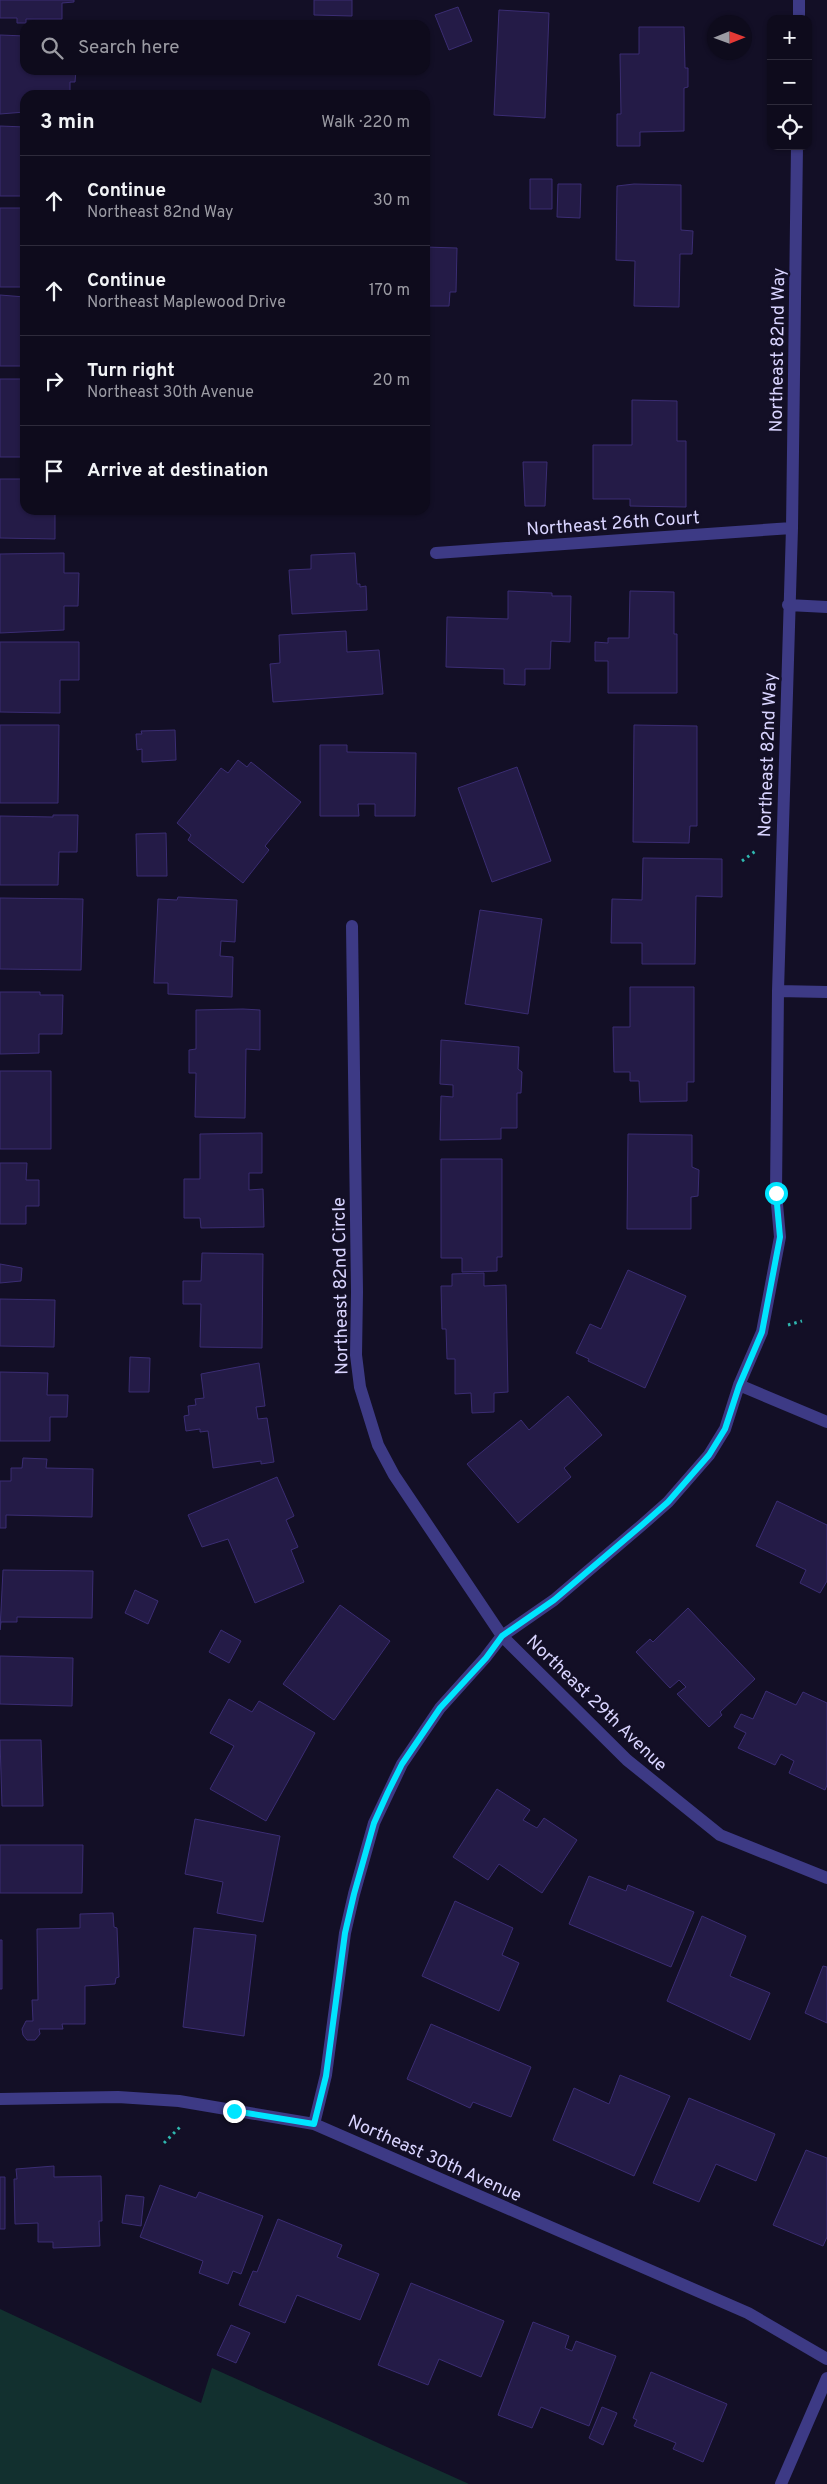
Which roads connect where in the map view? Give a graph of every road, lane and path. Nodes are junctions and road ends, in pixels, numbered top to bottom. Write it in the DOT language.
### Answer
graph roads {
  1 [pos="799,0"];
  2 [pos="799,15"];
  3 [pos="797,150"];
  4 [pos="792,528"];
  5 [pos="436,553"];
  6 [pos="788,605"];
  7 [pos="827,606"];
  8 [pos="352,926"];
  9 [pos="778,991"];
  10 [pos="827,992"];
  11 [pos="739,1386"];
  12 [pos="827,1422"];
  13 [pos="502,1636"];
  14 [pos="827,1878"];
  15 [pos="0,2099"];
  16 [pos="314,2124"];
  17 [pos="827,2359"];
  18 [pos="827,2378"];
  19 [pos="781,2484"];
  1 -- 2 [label="street"];
  3 -- 4 [label="street, Northeast 82nd Way"];
  4 -- 5 [label="street, Northeast 26th Court"];
  4 -- 6 [label="street, Northeast 82nd Way"];
  6 -- 7 [label="street"];
  6 -- 9 [label="street, Northeast 82nd Way"];
  8 -- 13 [label="street, Northeast 82nd Circle"];
  9 -- 10 [label="street"];
  9 -- 11 [label="street, Northeast 82nd Way"];
  11 -- 12 [label="street"];
  11 -- 13 [label="street, Northeast 82nd Way"];
  13 -- 14 [label="street, Northeast 29th Avenue"];
  13 -- 16 [label="street, Northeast 82nd Way"];
  15 -- 16 [label="street, Northeast 30th Avenue"];
  16 -- 17 [label="street, Northeast 30th Avenue"];
  18 -- 19 [label="street"];
}
